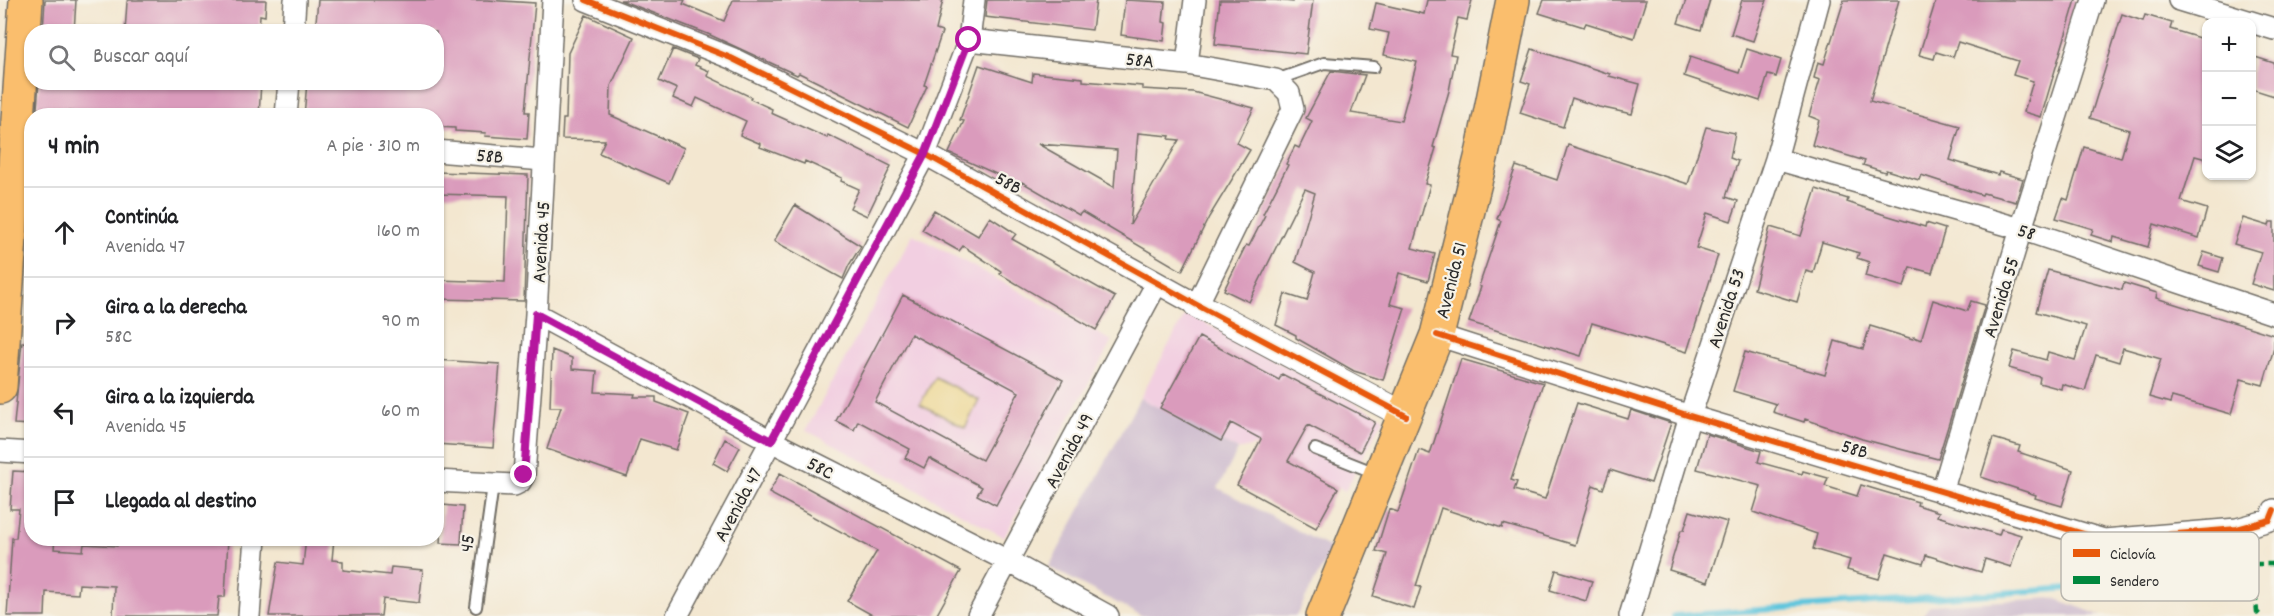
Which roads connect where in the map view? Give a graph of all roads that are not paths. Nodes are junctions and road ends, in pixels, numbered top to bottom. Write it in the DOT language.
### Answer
graph roads {
  1 [pos="3,0"];
  2 [pos="26,0"];
  3 [pos="295,0"];
  4 [pos="553,0"];
  5 [pos="586,0"];
  6 [pos="974,0"];
  7 [pos="1195,0"];
  8 [pos="1513,0"];
  9 [pos="1819,0"];
  10 [pos="2094,0"];
  11 [pos="2179,0"];
  12 [pos="293,24"];
  13 [pos="2274,29"];
  14 [pos="969,40"];
  15 [pos="0,42"];
  16 [pos="1187,64"];
  17 [pos="1374,67"];
  18 [pos="1276,80"];
  19 [pos="288,90"];
  20 [pos="287,108"];
  21 [pos="16,120"];
  22 [pos="444,152"];
  23 [pos="925,154"];
  24 [pos="1776,159"];
  25 [pos="543,160"];
  26 [pos="2020,229"];
  27 [pos="1157,283"];
  28 [pos="1197,305"];
  29 [pos="536,314"];
  30 [pos="2274,315"];
  31 [pos="1437,335"];
  32 [pos="0,387"];
  33 [pos="1406,416"];
  34 [pos="1690,416"];
  35 [pos="771,441"];
  36 [pos="1315,448"];
  37 [pos="0,451"];
  38 [pos="24,452"];
  39 [pos="1381,475"];
  40 [pos="444,482"];
  41 [pos="492,485"];
  42 [pos="1942,492"];
  43 [pos="2272,515"];
  44 [pos="2077,532"];
  45 [pos="2201,532"];
  46 [pos="254,546"];
  47 [pos="1008,561"];
  48 [pos="476,607"];
  49 [pos="1632,610"];
  50 [pos="249,616"];
  51 [pos="677,616"];
  52 [pos="978,616"];
  53 [pos="1107,616"];
  54 [pos="1323,616"];
  1 -- 15 [label="main road"];
  2 -- 21 [label="main road"];
  3 -- 12 [label="street"];
  4 -- 25 [label="street, Avenida 45"];
  5 -- 23 [label="street, 58B"];
  6 -- 14 [label="street, Avenida 47"];
  7 -- 16 [label="street"];
  8 -- 31 [label="main road, Avenida 51"];
  9 -- 24 [label="street, Avenida 53"];
  10 -- 26 [label="street, Avenida 55"];
  11 -- 13 [label="street"];
  14 -- 16 [label="street, 58A"];
  14 -- 23 [label="street, Avenida 47"];
  16 -- 18 [label="street, 58A"];
  17 -- 18 [label="lane"];
  18 -- 28 [label="street"];
  19 -- 20 [label="street"];
  21 -- 32 [label="main road"];
  22 -- 25 [label="street, 58B"];
  23 -- 27 [label="street, 58B"];
  23 -- 35 [label="street, Avenida 47"];
  24 -- 26 [label="street, 58"];
  24 -- 34 [label="street, Avenida 53"];
  25 -- 29 [label="street, Avenida 45"];
  26 -- 30 [label="street, 58"];
  26 -- 42 [label="street, Avenida 55"];
  27 -- 28 [label="street, 58B"];
  27 -- 47 [label="street, Avenida 49"];
  28 -- 33 [label="street, 58B"];
  29 -- 35 [label="street, 58C"];
  29 -- 41 [label="street, Avenida 45"];
  31 -- 33 [label="main road, Avenida 51"];
  31 -- 34 [label="street, 58B"];
  33 -- 39 [label="main road, Avenida 51"];
  34 -- 42 [label="street, 58B"];
  34 -- 49 [label="street, Avenida 53"];
  35 -- 47 [label="street, 58C"];
  35 -- 51 [label="street, Avenida 47"];
  36 -- 39 [label="lane"];
  37 -- 38 [label="street"];
  39 -- 54 [label="main road, Avenida 51"];
  40 -- 41 [label="street"];
  41 -- 48 [label="lane, 45"];
  42 -- 44 [label="street, 58B"];
  43 -- 45 [label="street, 58B"];
  46 -- 50 [label="street"];
  47 -- 52 [label="street, Avenida 49"];
  47 -- 53 [label="street, 58C"];
}
